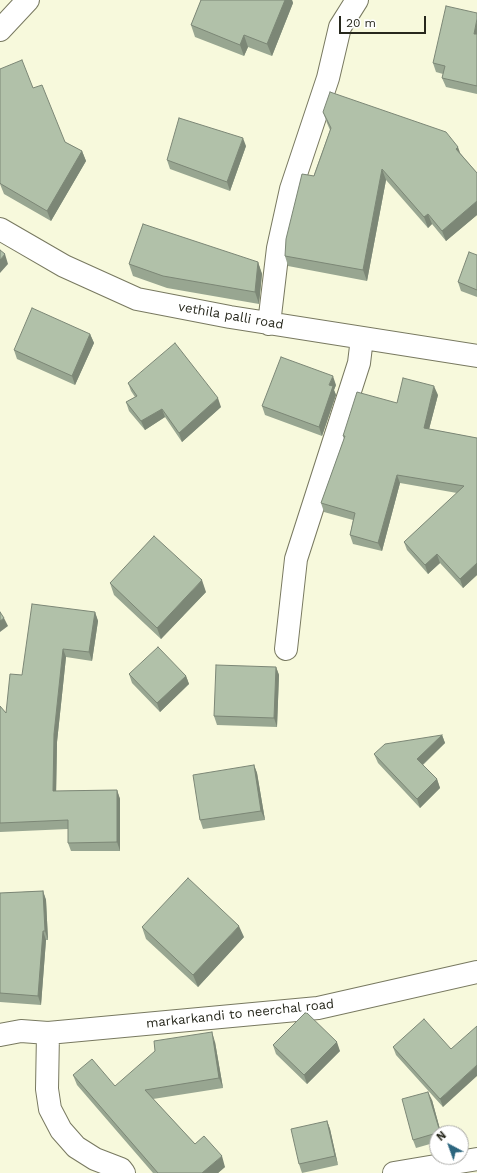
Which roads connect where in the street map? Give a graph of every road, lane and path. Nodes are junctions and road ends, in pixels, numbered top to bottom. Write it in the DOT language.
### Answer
graph roads {
  1 [pos="28,0"];
  2 [pos="357,0"];
  3 [pos="0,30"];
  4 [pos="0,229"];
  5 [pos="269,324"];
  6 [pos="362,338"];
  7 [pos="477,356"];
  8 [pos="286,649"];
  9 [pos="477,972"];
  10 [pos="48,1033"];
  11 [pos="0,1035"];
  12 [pos="477,1159"];
  13 [pos="124,1173"];
  14 [pos="394,1173"];
  1 -- 3 [label="street"];
  2 -- 5 [label="street"];
  4 -- 5 [label="street, vethila palli road"];
  5 -- 6 [label="street, vethila palli road"];
  6 -- 7 [label="street, vethila palli road"];
  6 -- 8 [label="street"];
  9 -- 10 [label="street, markarkandi to neerchal road"];
  10 -- 11 [label="street, markarkandi to neerchal road"];
  10 -- 13 [label="street"];
  12 -- 14 [label="street"];
}
